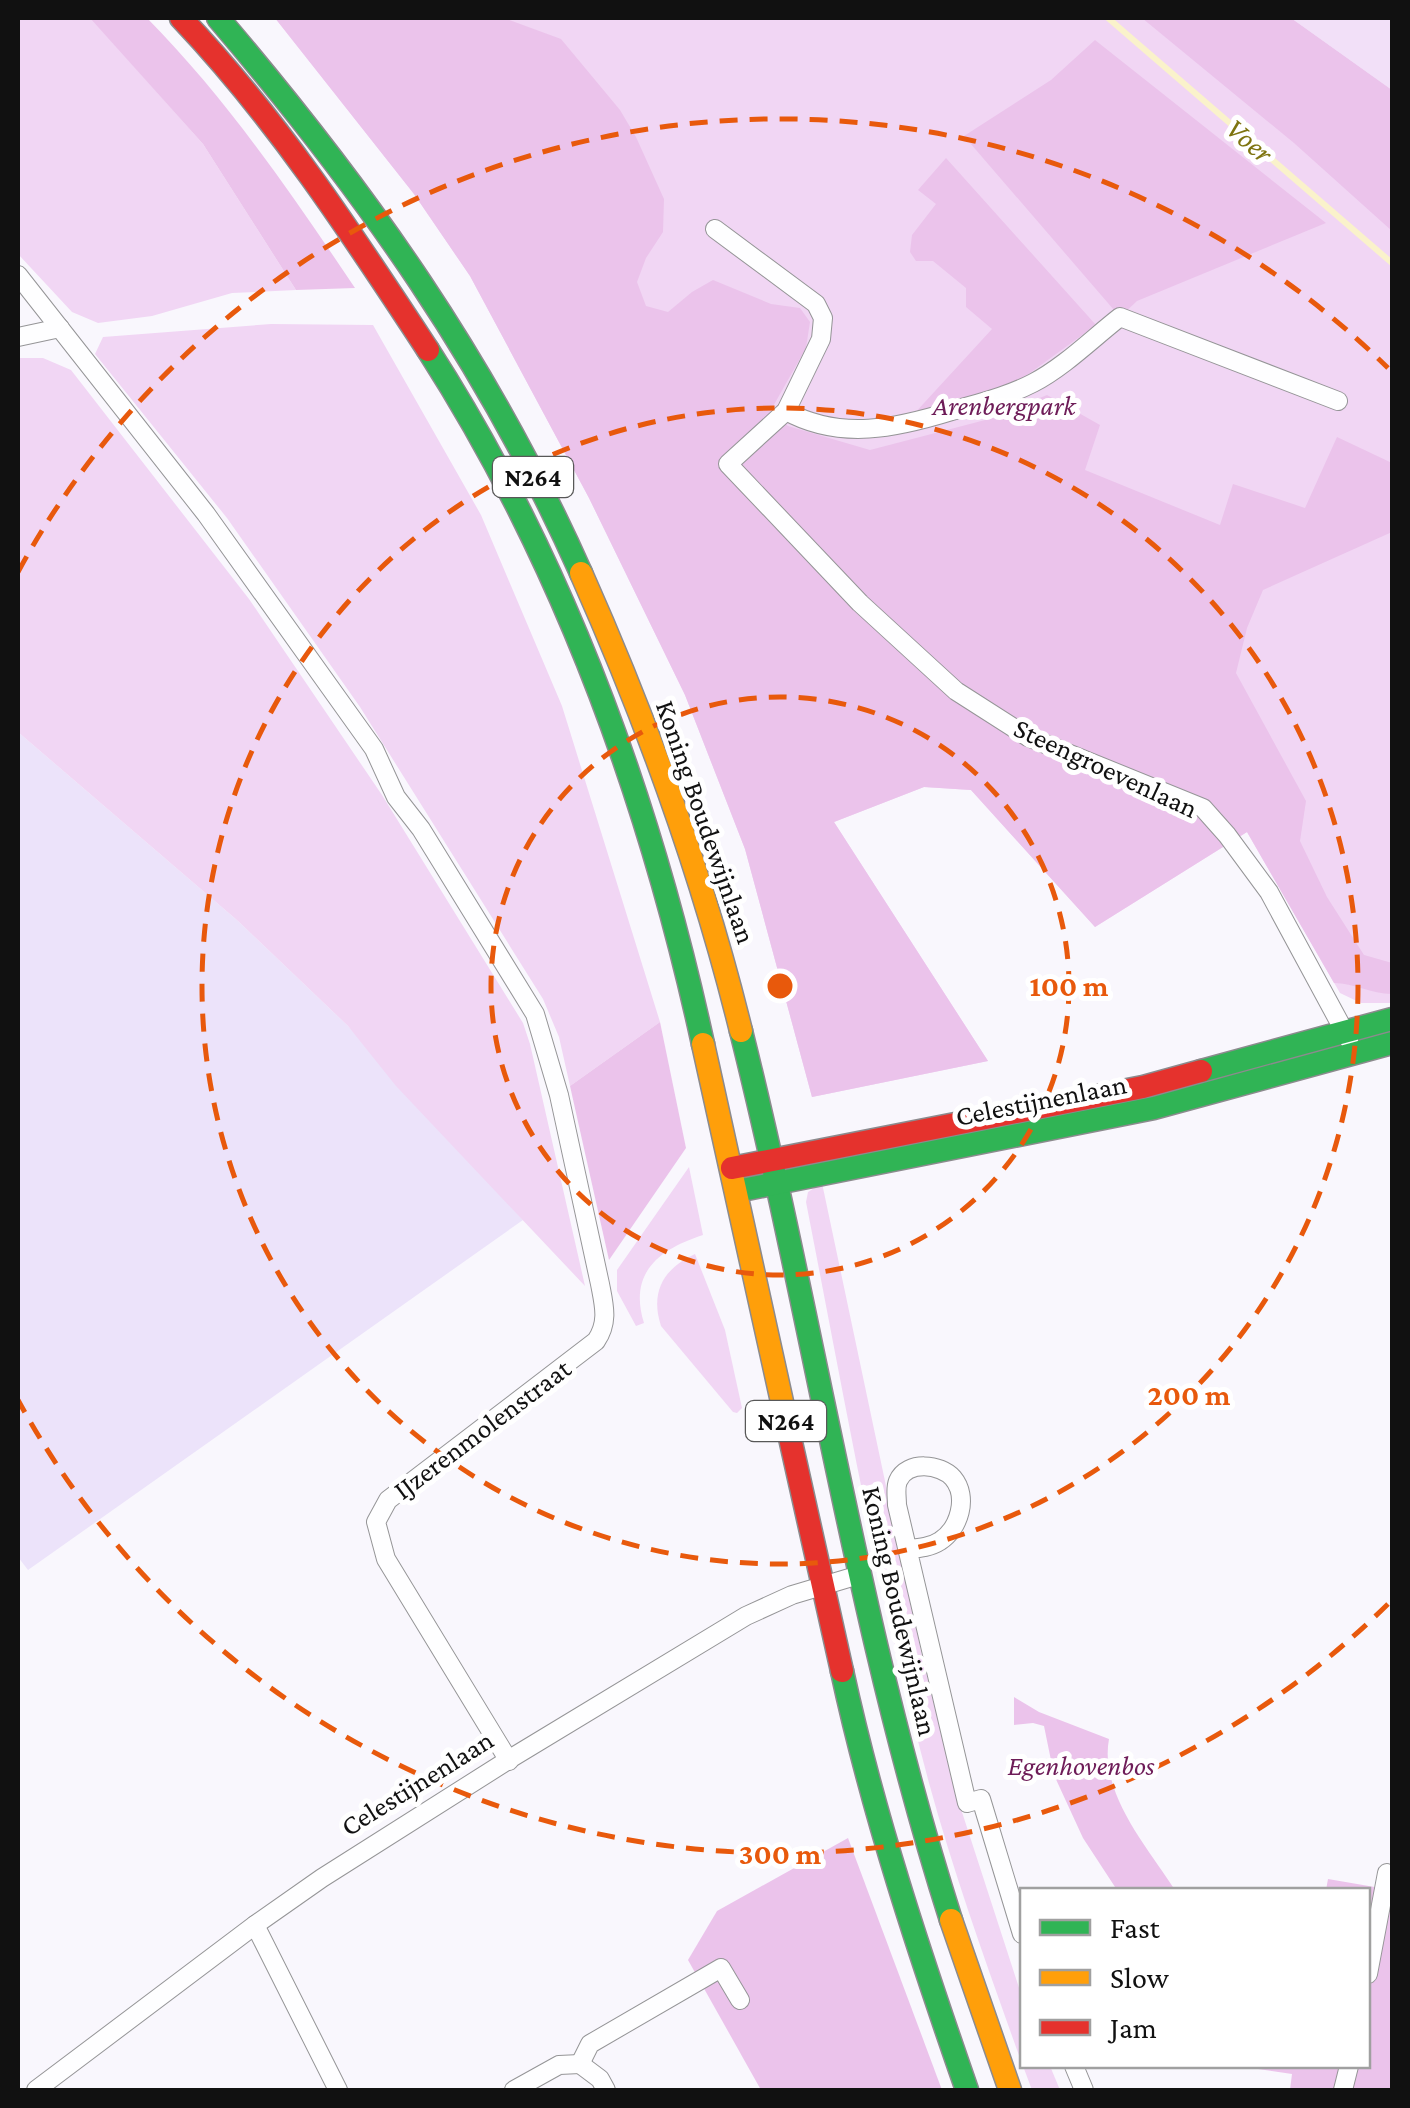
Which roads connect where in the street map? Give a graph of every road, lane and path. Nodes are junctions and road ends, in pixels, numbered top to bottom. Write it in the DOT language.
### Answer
graph roads {
  1 [pos="181,18"];
  2 [pos="218,18"];
  3 [pos="715,229"];
  4 [pos="18,275"];
  5 [pos="60,328"];
  6 [pos="18,337"];
  7 [pos="1338,401"];
  8 [pos="786,411"];
  9 [pos="1392,1019"];
  10 [pos="1346,1031"];
  11 [pos="1392,1042"];
  12 [pos="1354,1054"];
  13 [pos="771,1158"];
  14 [pos="734,1180"];
  15 [pos="776,1182"];
  16 [pos="909,1550"];
  17 [pos="859,1575"];
  18 [pos="820,1585"];
  19 [pos="509,1760"];
  20 [pos="1388,1873"];
  21 [pos="255,1924"];
  22 [pos="1020,1927"];
  23 [pos="1370,1964"];
  24 [pos="740,2000"];
  25 [pos="580,2064"];
  26 [pos="36,2090"];
  27 [pos="338,2090"];
  28 [pos="514,2090"];
  29 [pos="606,2090"];
  30 [pos="968,2090"];
  31 [pos="1010,2090"];
  1 -- 14 [label="main road, Koning Boudewijnlaan / N264"];
  2 -- 13 [label="main road, Koning Boudewijnlaan / N264"];
  3 -- 8 [label="street"];
  4 -- 5 [label="street"];
  5 -- 6 [label="street"];
  5 -- 19 [label="street, IJzerenmolenstraat"];
  7 -- 8 [label="street"];
  8 -- 10 [label="street, Steengroevenlaan"];
  9 -- 10 [label="main road, Celestijnenlaan"];
  10 -- 12 [label="street"];
  10 -- 13 [label="main road, Celestijnenlaan"];
  11 -- 12 [label="main road, Celestijnenlaan"];
  12 -- 15 [label="main road, Celestijnenlaan"];
  13 -- 14 [label="main road, Celestijnenlaan"];
  13 -- 15 [label="main road, Koning Boudewijnlaan / N264"];
  14 -- 15 [label="main road, Celestijnenlaan"];
  14 -- 18 [label="main road, Koning Boudewijnlaan / N264"];
  15 -- 17 [label="main road, Koning Boudewijnlaan / N264"];
  16 -- 16 [label="street"];
  16 -- 22 [label="street"];
  17 -- 18 [label="street, Celestijnenlaan"];
  17 -- 31 [label="main road, Koning Boudewijnlaan / N264"];
  18 -- 19 [label="street, Celestijnenlaan"];
  18 -- 30 [label="main road, Koning Boudewijnlaan / N264"];
  19 -- 21 [label="street, Celestijnenlaan"];
  20 -- 23 [label="street"];
  21 -- 26 [label="street, Celestijnenlaan"];
  21 -- 27 [label="street"];
  24 -- 25 [label="street"];
  25 -- 28 [label="street"];
  25 -- 29 [label="street"];
}
